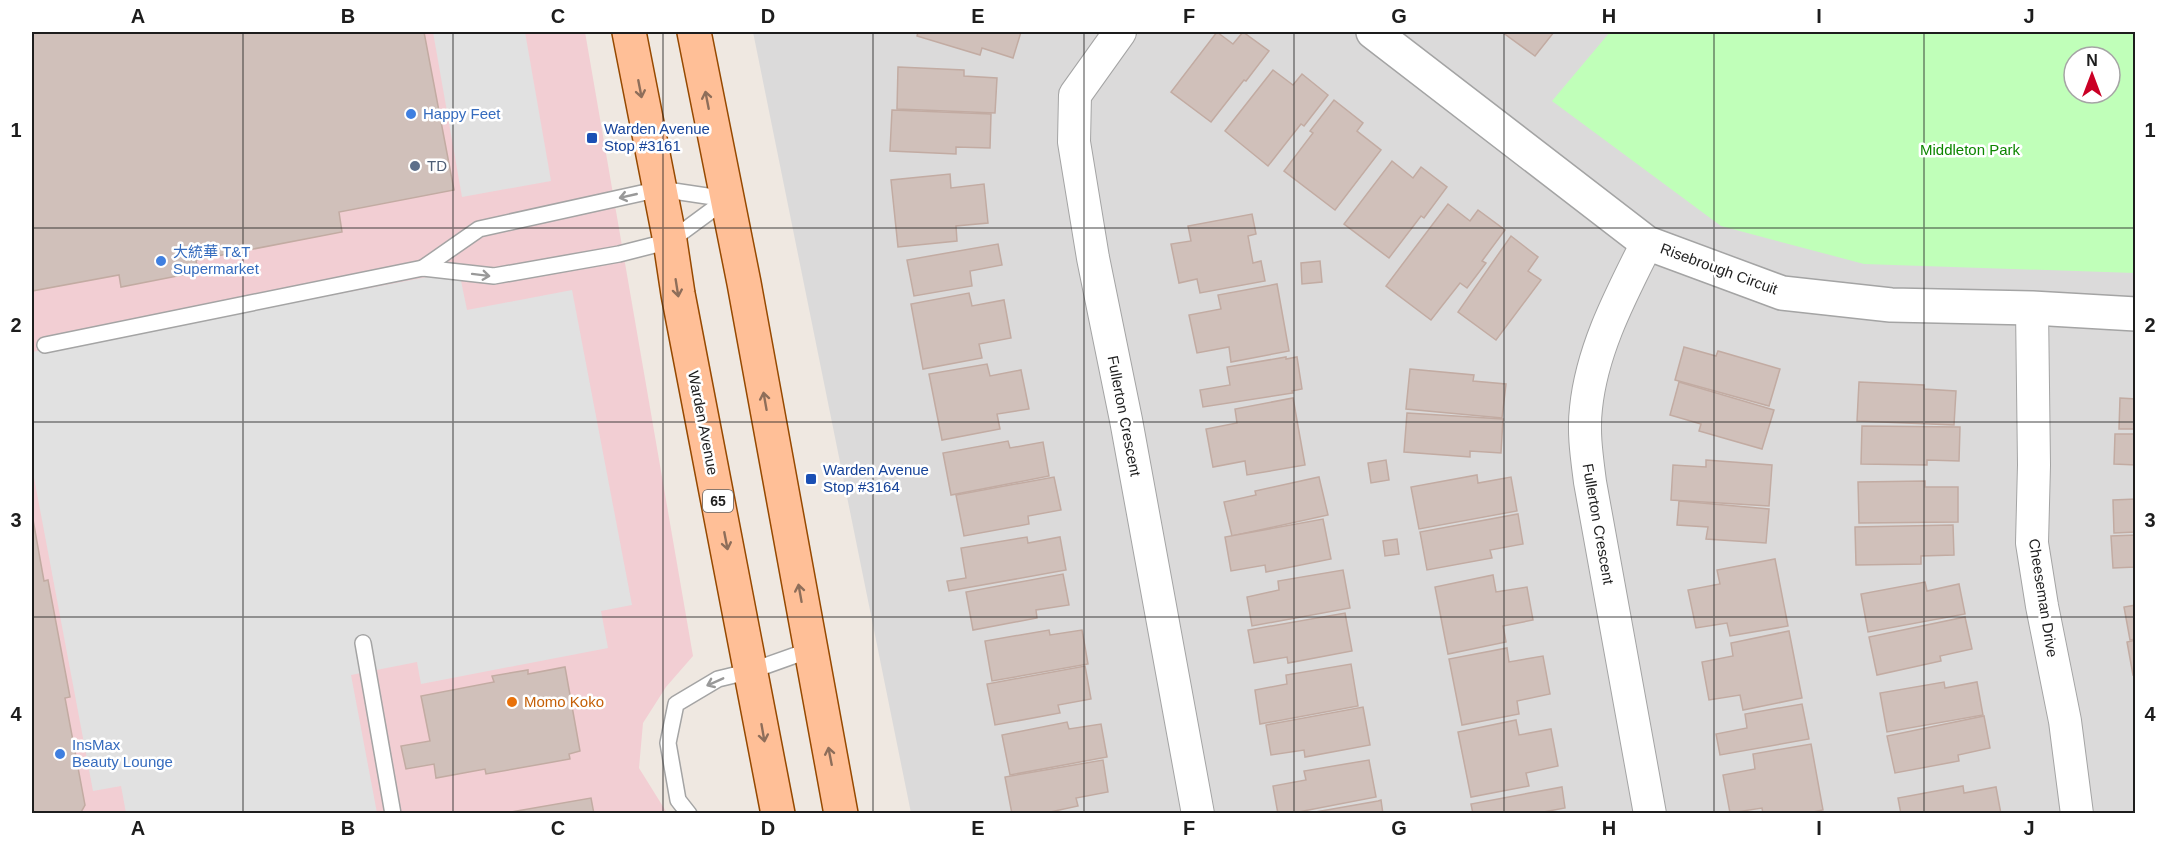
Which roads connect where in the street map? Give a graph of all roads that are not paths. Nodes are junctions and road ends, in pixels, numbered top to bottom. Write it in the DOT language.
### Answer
graph roads {
  1 [pos="629,32"];
  2 [pos="694,32"];
  3 [pos="1120,32"];
  4 [pos="1373,32"];
  5 [pos="660,189"];
  6 [pos="728,199"];
  7 [pos="670,241"];
  8 [pos="1647,243"];
  9 [pos="423,268"];
  10 [pos="2032,308"];
  11 [pos="2136,314"];
  12 [pos="45,345"];
  13 [pos="363,644"];
  14 [pos="810,650"];
  15 [pos="751,671"];
  16 [pos="393,813"];
  17 [pos="689,813"];
  18 [pos="778,813"];
  19 [pos="841,813"];
  20 [pos="1198,813"];
  21 [pos="1650,813"];
  22 [pos="2077,813"];
  1 -- 5 [label="main road, Warden Avenue / 65, one-way"];
  6 -- 2 [label="main road, one-way"];
  3 -- 20 [label="street, Fullerton Crescent"];
  4 -- 8 [label="street, Risebrough Circuit"];
  5 -- 6 [label="lane"];
  5 -- 7 [label="main road, Warden Avenue / 65"];
  5 -- 9 [label="lane, one-way"];
  6 -- 7 [label="lane"];
  14 -- 6 [label="main road, one-way"];
  9 -- 7 [label="lane, one-way"];
  7 -- 15 [label="main road, Warden Avenue / 65, one-way"];
  8 -- 10 [label="street, Risebrough Circuit"];
  8 -- 21 [label="street, Fullerton Crescent"];
  9 -- 12 [label="lane"];
  10 -- 11 [label="street, Risebrough Circuit"];
  10 -- 22 [label="street, Cheeseman Drive"];
  13 -- 16 [label="lane"];
  14 -- 15 [label="lane"];
  19 -- 14 [label="main road, one-way"];
  15 -- 17 [label="lane, one-way"];
  15 -- 18 [label="main road, Warden Avenue / 65, one-way"];
}
